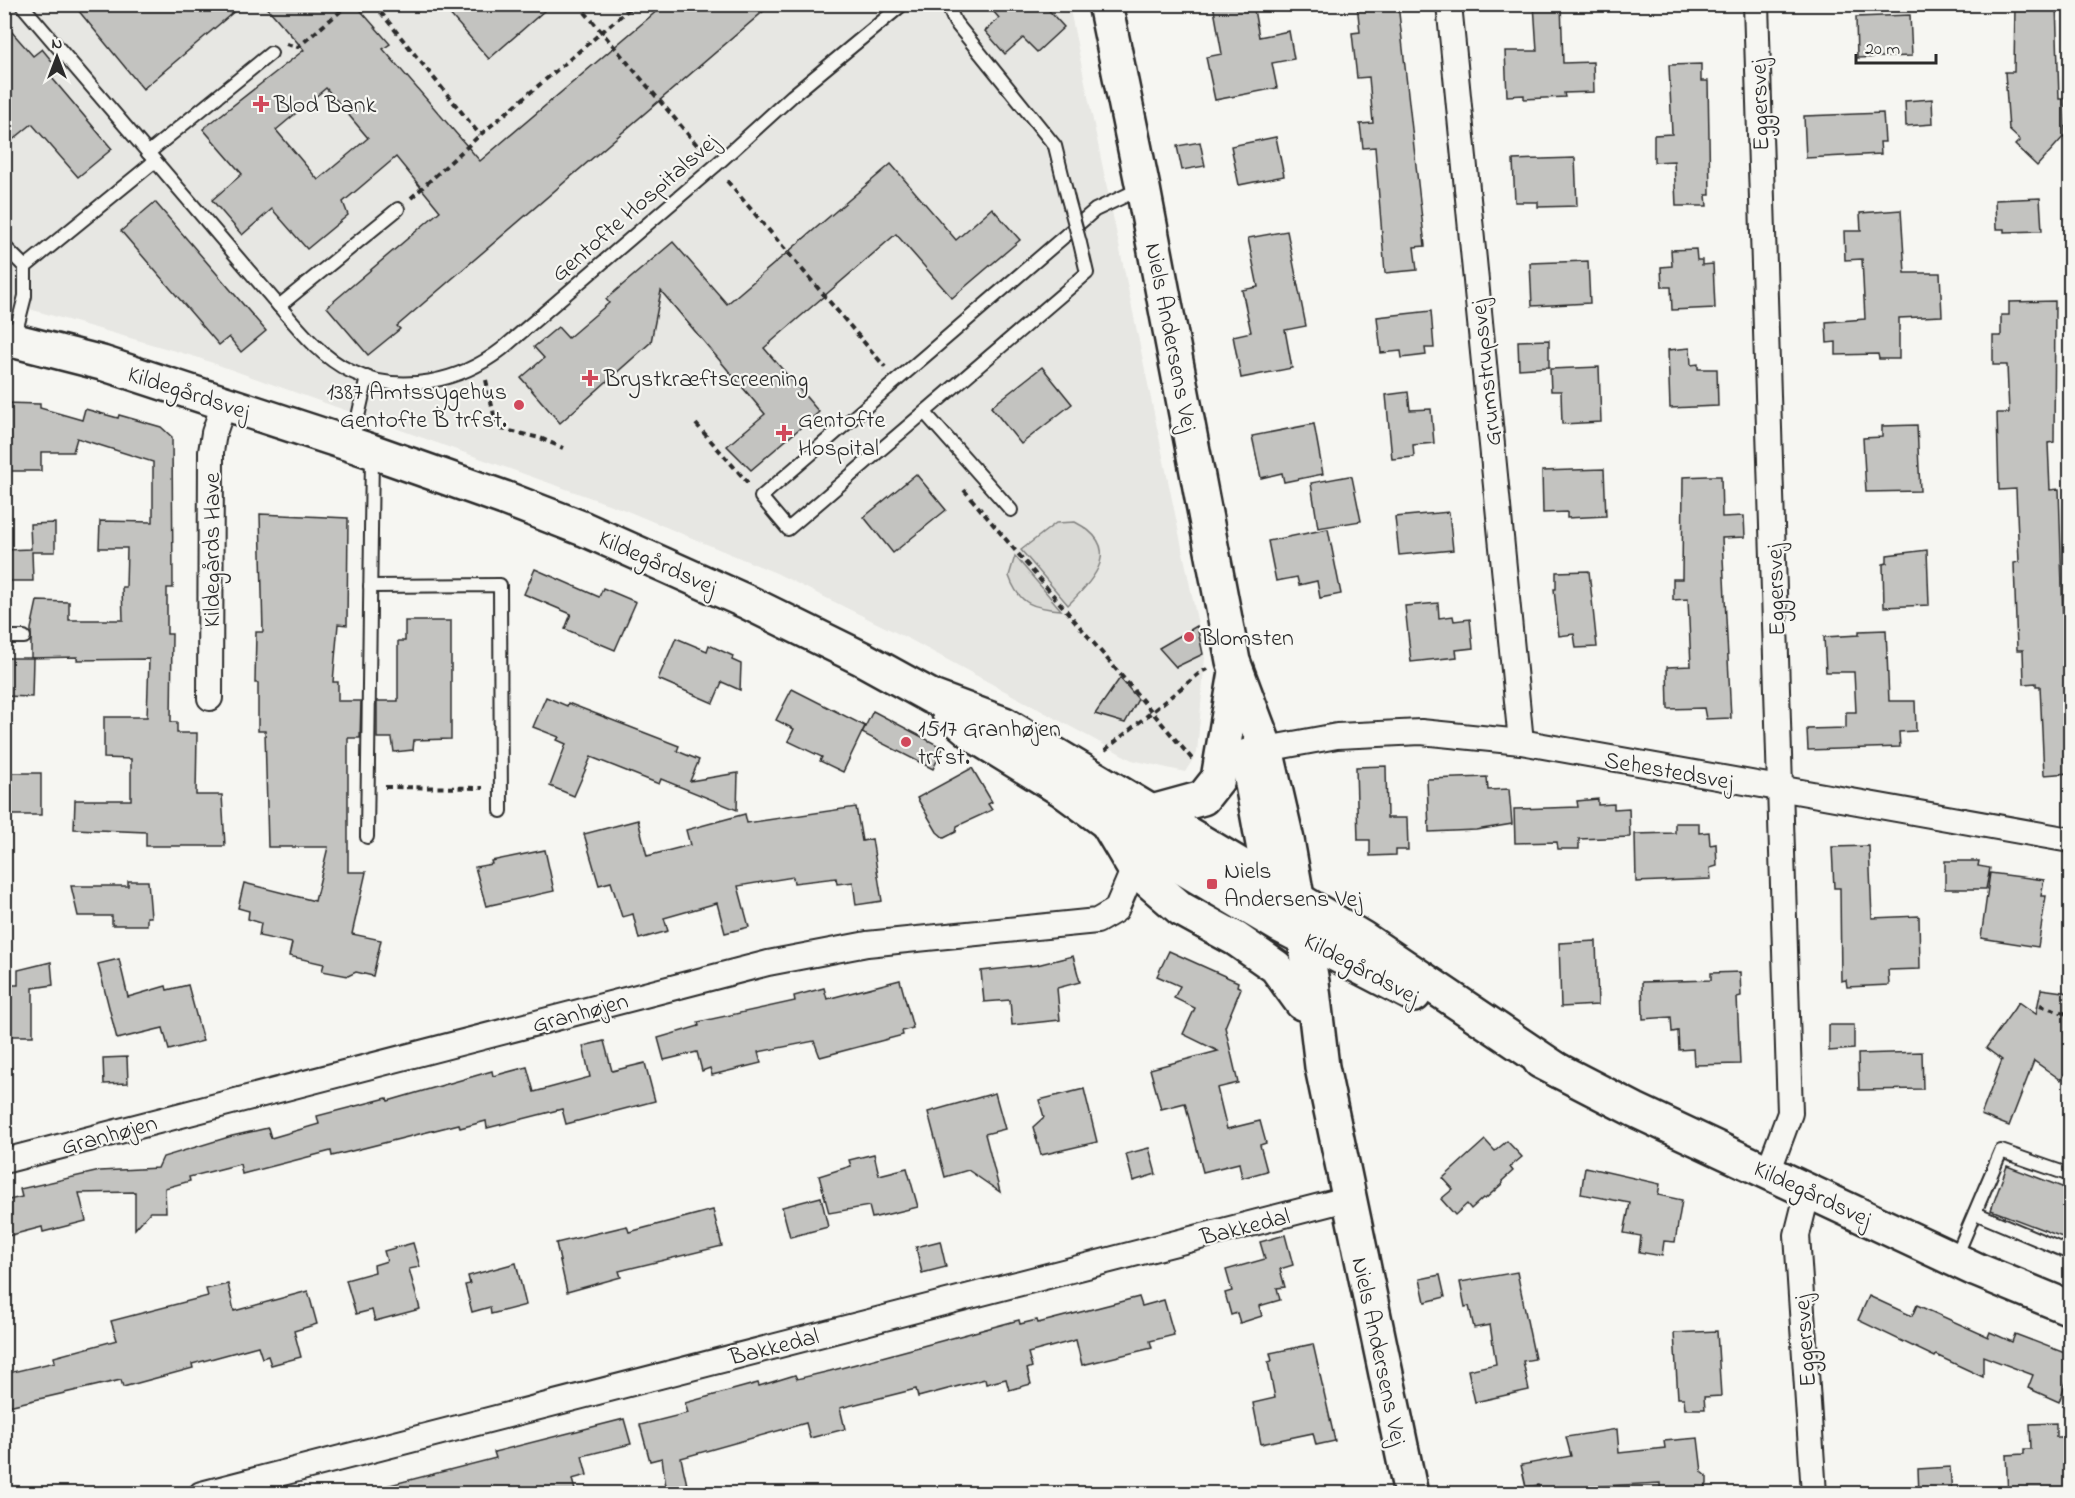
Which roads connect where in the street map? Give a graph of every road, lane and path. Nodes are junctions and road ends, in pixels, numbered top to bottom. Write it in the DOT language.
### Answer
graph roads {
  1 [pos="21,4"];
  2 [pos="349,4"];
  3 [pos="374,4"];
  4 [pos="635,4"];
  5 [pos="913,4"];
  6 [pos="952,4"];
  7 [pos="1106,4"];
  8 [pos="1449,4"];
  9 [pos="1755,4"];
  10 [pos="899,9"];
  11 [pos="271,52"];
  12 [pos="480,135"];
  13 [pos="152,157"];
  14 [pos="1143,188"];
  15 [pos="398,210"];
  16 [pos="4,246"];
  17 [pos="25,267"];
  18 [pos="279,306"];
  19 [pos="9,339"];
  20 [pos="482,365"];
  21 [pos="367,377"];
  22 [pos="224,404"];
  23 [pos="925,413"];
  24 [pos="696,424"];
  25 [pos="362,448"];
  26 [pos="563,448"];
  27 [pos="761,497"];
  28 [pos="1011,510"];
  29 [pos="370,586"];
  30 [pos="4,637"];
  31 [pos="24,637"];
  32 [pos="1235,666"];
  33 [pos="210,698"];
  34 [pos="932,698"];
  35 [pos="1521,742"];
  36 [pos="1244,755"];
  37 [pos="1082,770"];
  38 [pos="368,787"];
  39 [pos="501,788"];
  40 [pos="1781,790"];
  41 [pos="501,811"];
  42 [pos="1152,812"];
  43 [pos="1106,822"];
  44 [pos="367,837"];
  45 [pos="2070,840"];
  46 [pos="1134,868"];
  47 [pos="1269,882"];
  48 [pos="1298,899"];
  49 [pos="1292,932"];
  50 [pos="1302,1003"];
  51 [pos="2040,1005"];
  52 [pos="2070,1015"];
  53 [pos="1322,1067"];
  54 [pos="1559,1071"];
  55 [pos="4,1161"];
  56 [pos="1768,1172"];
  57 [pos="2070,1175"];
  58 [pos="1808,1191"];
  59 [pos="1347,1199"];
  60 [pos="1975,1213"];
  61 [pos="2070,1253"];
  62 [pos="1955,1260"];
  63 [pos="2070,1308"];
  64 [pos="201,1494"];
  65 [pos="1411,1494"];
  66 [pos="1814,1494"];
  1 -- 13 [label="lane, Gentofte Hospitalsvej"];
  2 -- 11 [label="path"];
  3 -- 12 [label="path"];
  4 -- 12 [label="path"];
  5 -- 10 [label="lane, Gentofte Hospitalsvej"];
  6 -- 23 [label="lane, bridge"];
  7 -- 14 [label="street, Niels Andersens Vej"];
  8 -- 35 [label="street, Grumstrupsvej"];
  9 -- 40 [label="street, Eggersvej"];
  10 -- 20 [label="lane, Gentofte Hospitalsvej"];
  11 -- 13 [label="lane"];
  12 -- 15 [label="path"];
  13 -- 17 [label="lane"];
  13 -- 18 [label="lane, Gentofte Hospitalsvej"];
  14 -- 27 [label="lane"];
  14 -- 32 [label="street, Niels Andersens Vej"];
  15 -- 18 [label="lane"];
  16 -- 17 [label="lane"];
  17 -- 19 [label="lane"];
  18 -- 21 [label="lane, Gentofte Hospitalsvej"];
  19 -- 22 [label="street, Kildegårdsvej"];
  20 -- 21 [label="lane, Gentofte Hospitalsvej"];
  20 -- 26 [label="path"];
  21 -- 25 [label="lane"];
  22 -- 25 [label="street, Kildegårdsvej"];
  22 -- 33 [label="street, Kildegårds Have"];
  23 -- 27 [label="lane"];
  23 -- 28 [label="lane"];
  24 -- 27 [label="path"];
  25 -- 29 [label="lane"];
  25 -- 34 [label="street, Kildegårdsvej"];
  29 -- 38 [label="lane"];
  29 -- 39 [label="lane"];
  30 -- 31 [label="lane"];
  32 -- 36 [label="street"];
  32 -- 36 [label="street, Niels Andersens Vej"];
  32 -- 37 [label="path"];
  34 -- 37 [label="street, Kildegårdsvej"];
  34 -- 43 [label="street, Kildegårdsvej"];
  35 -- 36 [label="street, Sehestedsvej"];
  35 -- 40 [label="street, Sehestedsvej"];
  36 -- 42 [label="street"];
  36 -- 47 [label="street, Niels Andersens Vej"];
  36 -- 48 [label="street, Niels Andersens Vej"];
  37 -- 42 [label="street, Kildegårdsvej"];
  38 -- 39 [label="path"];
  38 -- 44 [label="lane"];
  39 -- 41 [label="lane"];
  40 -- 45 [label="street, Sehestedsvej"];
  40 -- 56 [label="street, Eggersvej"];
  42 -- 47 [label="street, Kildegårdsvej"];
  43 -- 46 [label="street, Kildegårdsvej"];
  43 -- 49 [label="street, Kildegårdsvej"];
  46 -- 50 [label="street, Kildegårdsvej"];
  46 -- 55 [label="street, Granhøjen"];
  47 -- 48 [label="street, Kildegårdsvej"];
  47 -- 49 [label="street, Niels Andersens Vej"];
  48 -- 49 [label="street, Niels Andersens Vej"];
  48 -- 54 [label="street, Kildegårdsvej"];
  49 -- 50 [label="street, Niels Andersens Vej"];
  49 -- 53 [label="street, Niels Andersens Vej"];
  49 -- 54 [label="street, Kildegårdsvej"];
  50 -- 53 [label="street, Niels Andersens Vej"];
  51 -- 52 [label="path"];
  53 -- 59 [label="street, Niels Andersens Vej"];
  54 -- 56 [label="street, Kildegårdsvej"];
  56 -- 58 [label="street, Kildegårdsvej"];
  57 -- 60 [label="lane"];
  58 -- 62 [label="street, Kildegårdsvej"];
  58 -- 66 [label="street, Eggersvej"];
  59 -- 64 [label="street, Bakkedal"];
  59 -- 65 [label="street, Niels Andersens Vej"];
  60 -- 61 [label="lane"];
  60 -- 62 [label="lane"];
  62 -- 63 [label="street, Kildegårdsvej"];
}
